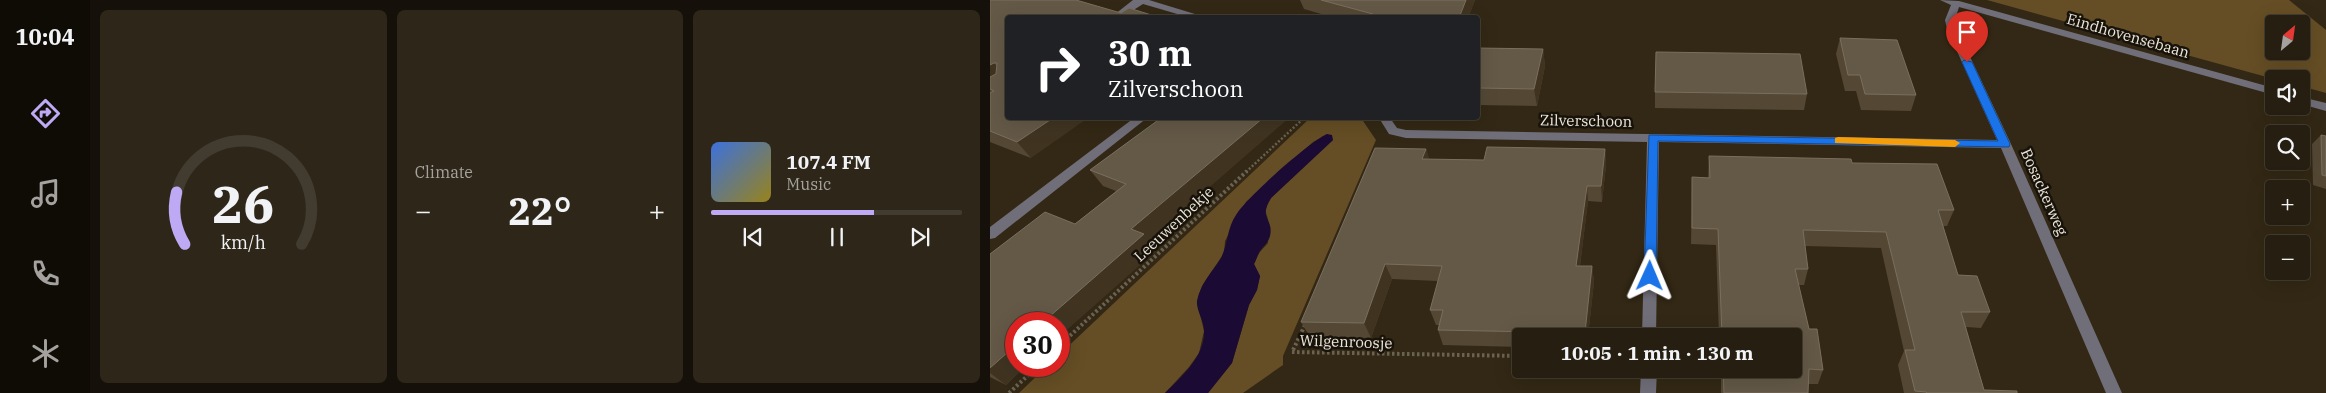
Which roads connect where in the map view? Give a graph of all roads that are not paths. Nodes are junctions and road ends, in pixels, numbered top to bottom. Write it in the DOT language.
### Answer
graph roads {
  1 [pos="1140,0"];
  2 [pos="1182,0"];
  3 [pos="1945,0"];
  4 [pos="1956,3"];
  5 [pos="1169,8"];
  6 [pos="1118,15"];
  7 [pos="1194,15"];
  8 [pos="2265,89"];
  9 [pos="2310,102"];
  10 [pos="2326,106"];
  11 [pos="1138,120"];
  12 [pos="1386,120"];
  13 [pos="1653,137"];
  14 [pos="2005,144"];
  15 [pos="990,234"];
  16 [pos="1649,328"];
  17 [pos="1648,378"];
  18 [pos="1648,393"];
  19 [pos="2114,393"];
  1 -- 5 [label="street"];
  1 -- 6 [label="street"];
  2 -- 5 [label="street"];
  3 -- 4 [label="street, Eindhovensebaan"];
  4 -- 8 [label="street, Eindhovensebaan"];
  4 -- 14 [label="street, Bosackerweg"];
  5 -- 7 [label="street"];
  9 -- 10 [label="street"];
  11 -- 15 [label="street"];
  12 -- 13 [label="street, Zilverschoon"];
  13 -- 14 [label="street, Zilverschoon"];
  13 -- 16 [label="street"];
  14 -- 19 [label="street, Bosackerweg"];
  17 -- 18 [label="street"];
}
